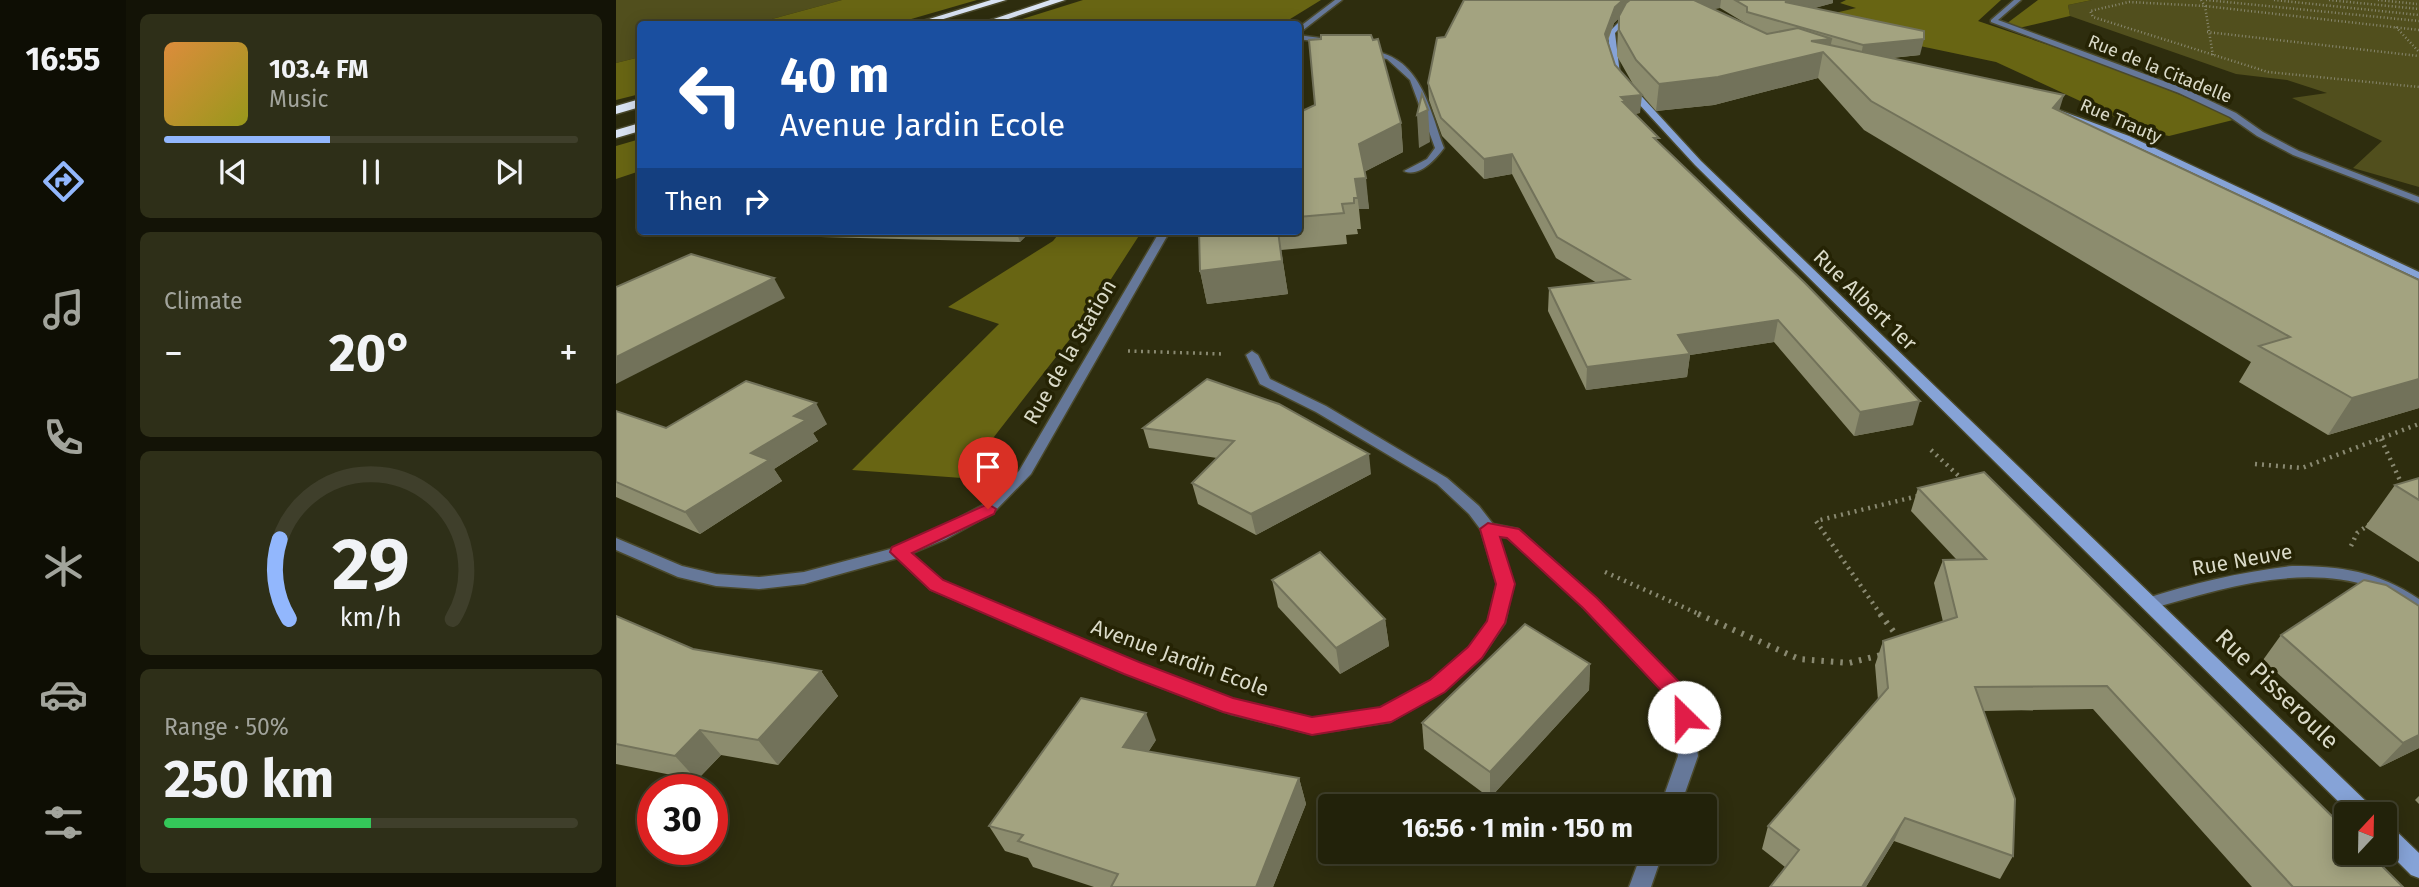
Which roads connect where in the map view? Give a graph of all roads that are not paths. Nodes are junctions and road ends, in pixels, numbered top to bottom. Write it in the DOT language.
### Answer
graph roads {
  1 [pos="1001,0"];
  2 [pos="1060,0"];
  3 [pos="1339,0"];
  4 [pos="2018,0"];
  5 [pos="1637,7"];
  6 [pos="928,21"];
  7 [pos="994,21"];
  8 [pos="1302,32"];
  9 [pos="1302,36"];
  10 [pos="1345,50"];
  11 [pos="1356,51"];
  12 [pos="637,104"];
  13 [pos="2046,109"];
  14 [pos="616,110"];
  15 [pos="637,128"];
  16 [pos="616,134"];
  17 [pos="1409,171"];
  18 [pos="2419,200"];
  19 [pos="1163,235"];
  20 [pos="2419,276"];
  21 [pos="1252,355"];
  22 [pos="1488,529"];
  23 [pos="616,544"];
  24 [pos="899,552"];
  25 [pos="2150,603"];
  26 [pos="2419,607"];
  27 [pos="1675,794"];
  28 [pos="2353,802"];
  29 [pos="2398,847"];
  30 [pos="1649,864"];
  31 [pos="2419,867"];
  32 [pos="1640,887"];
  1 -- 6 [label="highway"];
  2 -- 7 [label="highway"];
  3 -- 8 [label="street"];
  4 -- 18 [label="street, Rue de la Citadelle"];
  5 -- 25 [label="main road, Rue Albert 1er"];
  9 -- 10 [label="street"];
  11 -- 17 [label="street"];
  12 -- 14 [label="highway"];
  13 -- 20 [label="main road, Rue Trauty"];
  15 -- 16 [label="highway"];
  19 -- 24 [label="street, Rue de la Station"];
  21 -- 22 [label="street, Avenue Jardin Ecole"];
  22 -- 24 [label="street, Avenue Jardin Ecole"];
  22 -- 27 [label="street"];
  23 -- 24 [label="street"];
  25 -- 26 [label="street, Rue Neuve"];
  25 -- 28 [label="main road, Rue Pisseroule"];
  29 -- 31 [label="main road"];
  30 -- 32 [label="street"];
}
